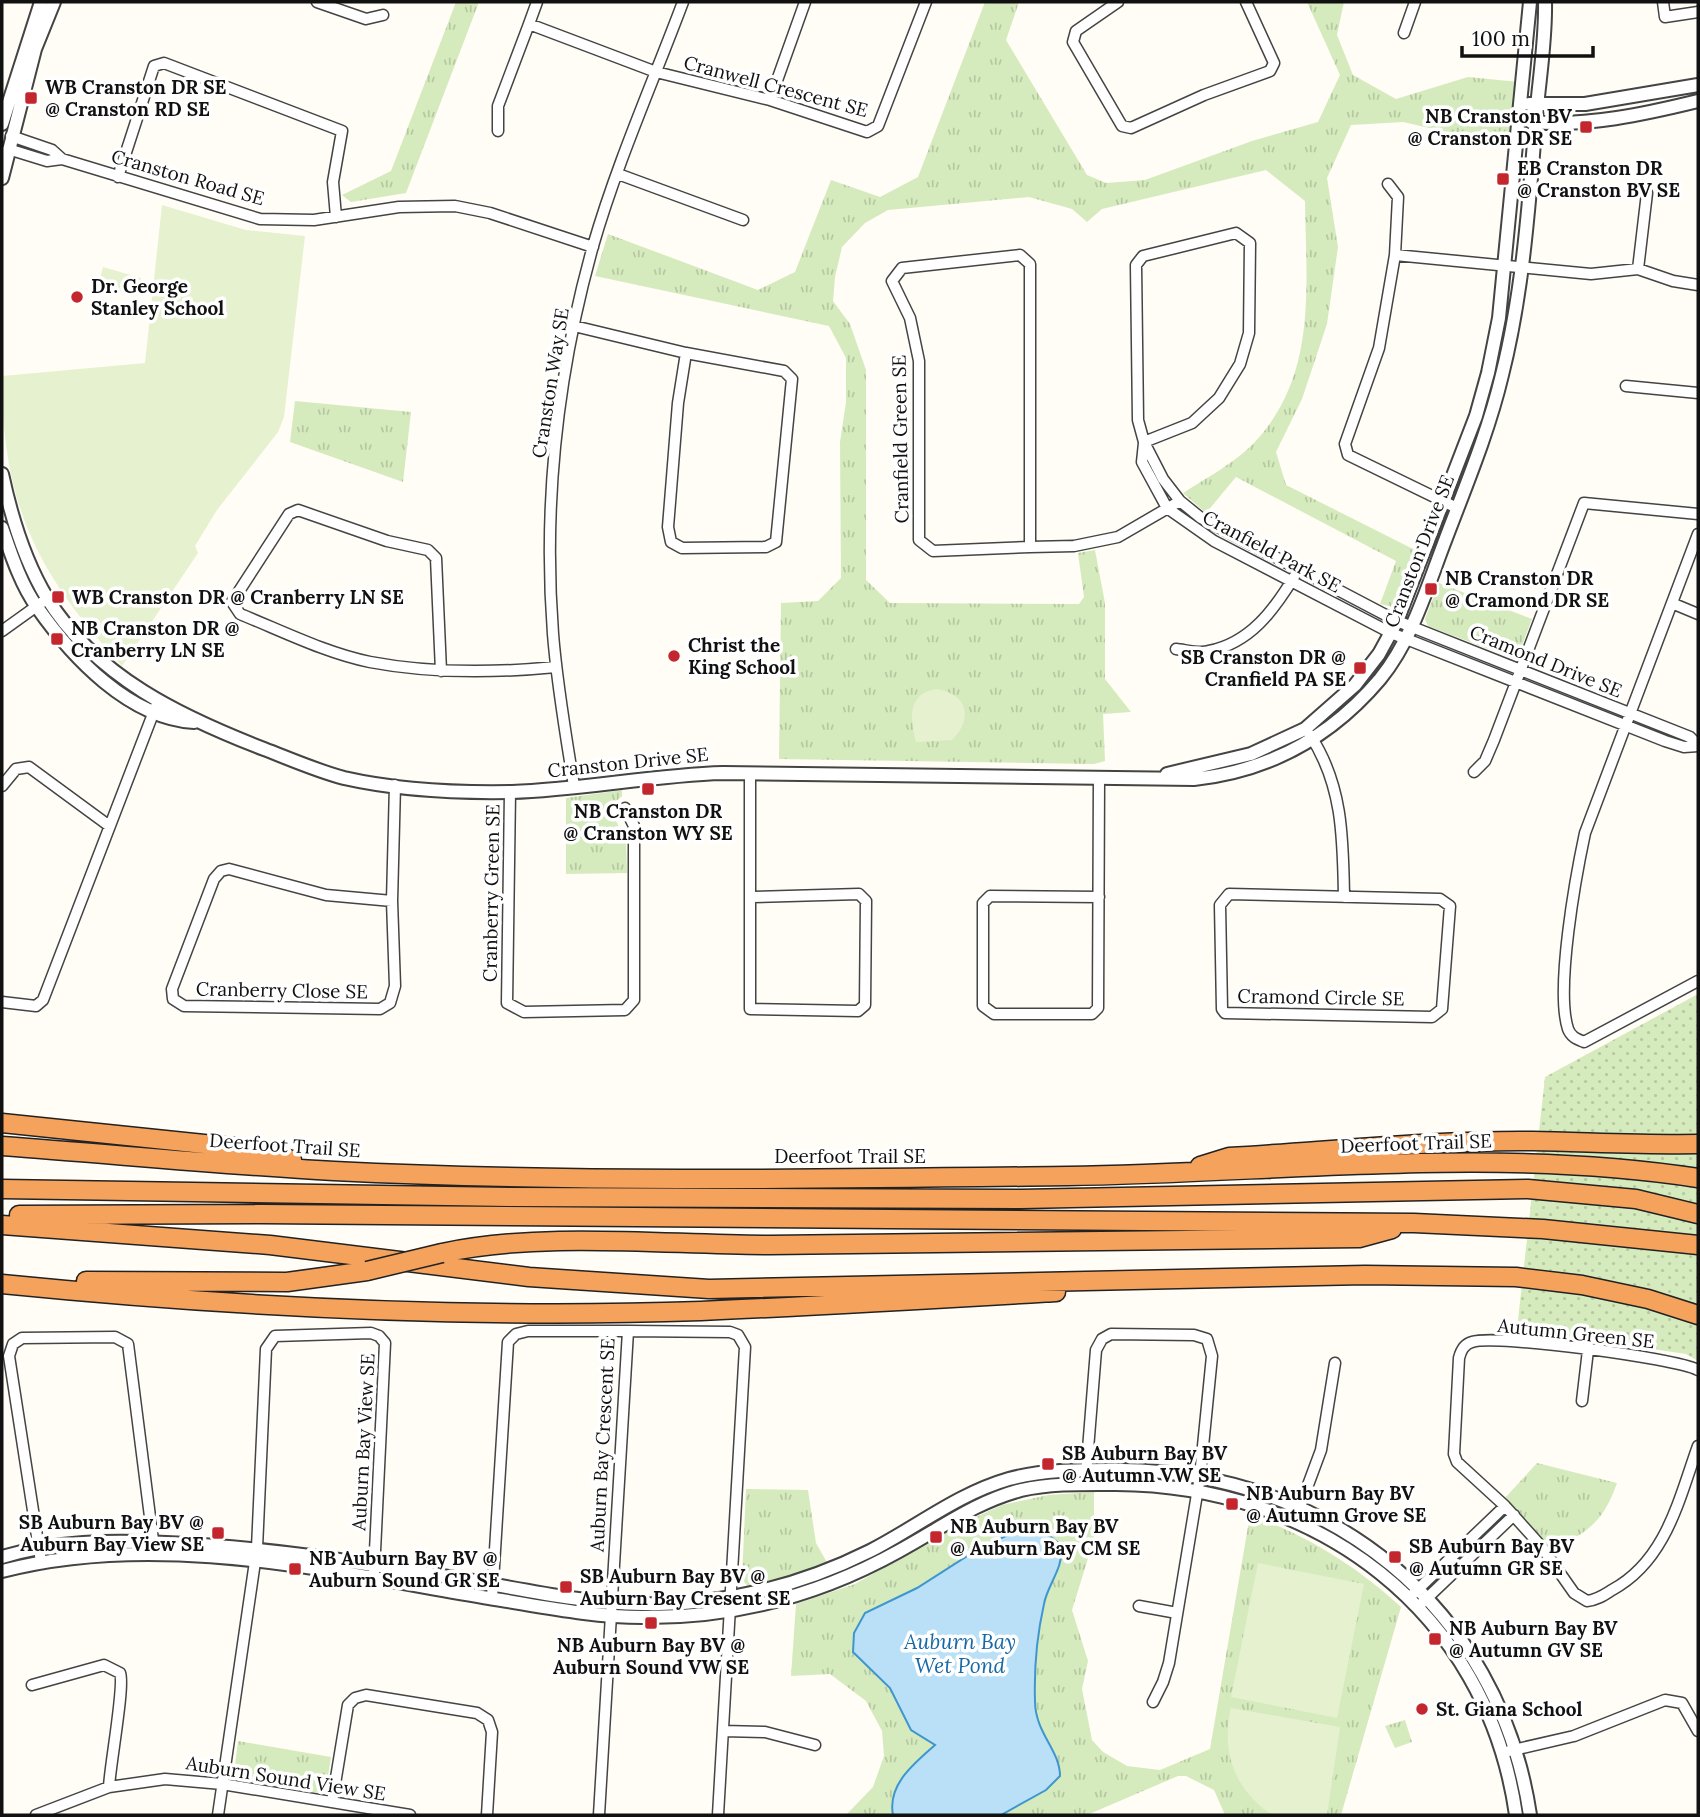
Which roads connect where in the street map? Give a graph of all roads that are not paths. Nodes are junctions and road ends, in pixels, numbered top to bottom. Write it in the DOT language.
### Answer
graph roads {
  1 [pos="41,2"];
  2 [pos="54,2"];
  3 [pos="317,2"];
  4 [pos="537,2"];
  5 [pos="682,2"];
  6 [pos="805,2"];
  7 [pos="926,2"];
  8 [pos="1118,2"];
  9 [pos="1245,2"];
  10 [pos="1415,2"];
  11 [pos="1530,2"];
  12 [pos="1545,2"];
  13 [pos="1663,2"];
  14 [pos="1698,12"];
  15 [pos="383,15"];
  16 [pos="529,24"];
  17 [pos="1404,33"];
  18 [pos="656,72"];
  19 [pos="1698,85"];
  20 [pos="770,100"];
  21 [pos="1698,101"];
  22 [pos="1521,103"];
  23 [pos="1537,104"];
  24 [pos="1520,121"];
  25 [pos="1536,123"];
  26 [pos="2,124"];
  27 [pos="498,131"];
  28 [pos="6,142"];
  29 [pos="618,174"];
  30 [pos="118,177"];
  31 [pos="2,178"];
  32 [pos="1388,184"];
  33 [pos="1647,193"];
  34 [pos="336,217"];
  35 [pos="743,220"];
  36 [pos="593,247"];
  37 [pos="1395,256"];
  38 [pos="1504,268"];
  39 [pos="1520,269"];
  40 [pos="1638,269"];
  41 [pos="1698,285"];
  42 [pos="574,326"];
  43 [pos="686,354"];
  44 [pos="1626,386"];
  45 [pos="1698,393"];
  46 [pos="1144,442"];
  47 [pos="2,474"];
  48 [pos="1180,501"];
  49 [pos="1442,502"];
  50 [pos="1167,508"];
  51 [pos="1457,508"];
  52 [pos="1698,514"];
  53 [pos="2,528"];
  54 [pos="1698,534"];
  55 [pos="1030,547"];
  56 [pos="1298,570"];
  57 [pos="1292,581"];
  58 [pos="48,598"];
  59 [pos="1674,604"];
  60 [pos="35,606"];
  61 [pos="1698,614"];
  62 [pos="1397,621"];
  63 [pos="1412,627"];
  64 [pos="2,631"];
  65 [pos="1391,633"];
  66 [pos="1406,639"];
  67 [pos="1176,649"];
  68 [pos="556,667"];
  69 [pos="1521,670"];
  70 [pos="441,671"];
  71 [pos="1516,683"];
  72 [pos="156,707"];
  73 [pos="1631,713"];
  74 [pos="1626,726"];
  75 [pos="1305,729"];
  76 [pos="1313,740"];
  77 [pos="1698,745"];
  78 [pos="1474,772"];
  79 [pos="750,773"];
  80 [pos="1160,776"];
  81 [pos="1099,778"];
  82 [pos="395,785"];
  83 [pos="2,786"];
  84 [pos="574,786"];
  85 [pos="510,792"];
  86 [pos="625,808"];
  87 [pos="108,825"];
  88 [pos="752,897"];
  89 [pos="1099,897"];
  90 [pos="1344,897"];
  91 [pos="392,901"];
  92 [pos="1698,981"];
  93 [pos="2,1002"];
  94 [pos="2,1124"];
  95 [pos="1698,1144"];
  96 [pos="2,1146"];
  97 [pos="332,1171"];
  98 [pos="1174,1174"];
  99 [pos="1698,1178"];
  100 [pos="2,1189"];
  101 [pos="1698,1214"];
  102 [pos="2,1215"];
  103 [pos="1414,1223"];
  104 [pos="2,1225"];
  105 [pos="1698,1245"];
  106 [pos="2,1279"];
  107 [pos="1198,1279"];
  108 [pos="2,1284"];
  109 [pos="1698,1315"];
  110 [pos="628,1331"];
  111 [pos="1588,1350"];
  112 [pos="1335,1363"];
  113 [pos="1698,1370"];
  114 [pos="1581,1401"];
  115 [pos="1698,1446"];
  116 [pos="1086,1470"];
  117 [pos="1200,1476"];
  118 [pos="1085,1483"];
  119 [pos="1198,1489"];
  120 [pos="1505,1506"];
  121 [pos="1301,1507"];
  122 [pos="1514,1515"];
  123 [pos="1295,1520"];
  124 [pos="153,1542"];
  125 [pos="39,1548"];
  126 [pos="257,1548"];
  127 [pos="155,1556"];
  128 [pos="2,1557"];
  129 [pos="41,1562"];
  130 [pos="256,1562"];
  131 [pos="374,1565"];
  132 [pos="2,1571"];
  133 [pos="373,1579"];
  134 [pos="493,1585"];
  135 [pos="731,1597"];
  136 [pos="492,1598"];
  137 [pos="1417,1598"];
  138 [pos="611,1603"];
  139 [pos="1139,1606"];
  140 [pos="730,1611"];
  141 [pos="1177,1612"];
  142 [pos="611,1616"];
  143 [pos="32,1685"];
  144 [pos="1153,1702"];
  145 [pos="723,1731"];
  146 [pos="1698,1731"];
  147 [pos="815,1745"];
  148 [pos="1515,1750"];
  149 [pos="1502,1752"];
  150 [pos="222,1784"];
  151 [pos="109,1787"];
  152 [pos="332,1802"];
  153 [pos="36,1815"];
  154 [pos="218,1815"];
  155 [pos="411,1815"];
  156 [pos="487,1815"];
  157 [pos="599,1815"];
  158 [pos="718,1815"];
  159 [pos="1516,1815"];
  160 [pos="1530,1815"];
  1 -- 26 [label="street"];
  2 -- 28 [label="street"];
  3 -- 15 [label="street"];
  4 -- 16 [label="street"];
  5 -- 18 [label="street, Cranston Way SE"];
  6 -- 20 [label="street"];
  7 -- 20 [label="street, Cranwell Crescent SE"];
  8 -- 9 [label="street"];
  10 -- 17 [label="street"];
  11 -- 22 [label="street, Cranston Drive SE"];
  12 -- 23 [label="street, Cranston Drive SE"];
  13 -- 14 [label="street"];
  16 -- 18 [label="street, Cranwell Crescent SE"];
  16 -- 27 [label="street"];
  18 -- 20 [label="street, Cranwell Crescent SE"];
  18 -- 29 [label="street, Cranston Way SE"];
  19 -- 23 [label="street"];
  21 -- 25 [label="street"];
  22 -- 23 [label="street"];
  22 -- 24 [label="street, Cranston Drive SE"];
  23 -- 25 [label="street, Cranston Drive SE"];
  24 -- 25 [label="street"];
  24 -- 38 [label="street, Cranston Drive SE"];
  25 -- 39 [label="street, Cranston Drive SE"];
  28 -- 30 [label="street, Cranston Road SE"];
  28 -- 31 [label="street"];
  29 -- 35 [label="street"];
  29 -- 36 [label="street, Cranston Way SE"];
  30 -- 34 [label="street, Cranston Road SE"];
  30 -- 34 [label="street"];
  32 -- 37 [label="street"];
  33 -- 40 [label="street"];
  34 -- 36 [label="street, Cranston Road SE"];
  36 -- 42 [label="street, Cranston Way SE"];
  37 -- 38 [label="street"];
  37 -- 49 [label="street"];
  38 -- 39 [label="street"];
  38 -- 49 [label="street, Cranston Drive SE"];
  39 -- 40 [label="street"];
  39 -- 51 [label="street, Cranston Drive SE"];
  40 -- 41 [label="street"];
  42 -- 43 [label="street"];
  42 -- 68 [label="street, Cranston Way SE"];
  43 -- 43 [label="street"];
  44 -- 45 [label="street"];
  46 -- 46 [label="street, Cranfield Park SE"];
  46 -- 48 [label="street, Cranfield Park SE"];
  46 -- 50 [label="street, Cranfield Park SE"];
  47 -- 58 [label="street, Cranston Drive SE"];
  48 -- 50 [label="street, Cranfield Green SE"];
  48 -- 56 [label="street, Cranfield Park SE"];
  49 -- 51 [label="street"];
  49 -- 62 [label="street, Cranston Drive SE"];
  50 -- 55 [label="street, Cranfield Green SE"];
  50 -- 57 [label="street, Cranfield Park SE"];
  51 -- 63 [label="street, Cranston Drive SE"];
  52 -- 69 [label="street"];
  53 -- 60 [label="street, Cranston Drive SE"];
  54 -- 59 [label="street"];
  55 -- 55 [label="street, Cranfield Green SE"];
  56 -- 57 [label="street"];
  56 -- 62 [label="street, Cranfield Park SE"];
  57 -- 65 [label="street, Cranfield Park SE"];
  57 -- 67 [label="street"];
  58 -- 60 [label="street"];
  58 -- 72 [label="street, Cranston Drive SE"];
  59 -- 61 [label="street"];
  59 -- 73 [label="street"];
  60 -- 64 [label="street"];
  60 -- 72 [label="street, Cranston Drive SE"];
  62 -- 63 [label="street, Cramond Drive SE"];
  62 -- 65 [label="street, Cranston Drive SE"];
  63 -- 66 [label="street, Cranston Drive SE"];
  63 -- 69 [label="street, Cramond Drive SE"];
  65 -- 66 [label="street, Cramond Drive SE"];
  65 -- 75 [label="street, Cranston Drive SE"];
  66 -- 71 [label="street, Cramond Drive SE"];
  66 -- 76 [label="street, Cranston Drive SE"];
  68 -- 70 [label="street"];
  68 -- 84 [label="street, Cranston Way SE"];
  69 -- 71 [label="street"];
  69 -- 73 [label="street, Cramond Drive SE"];
  70 -- 70 [label="street"];
  71 -- 74 [label="street, Cramond Drive SE"];
  71 -- 78 [label="street"];
  72 -- 82 [label="street, Cranston Drive SE"];
  72 -- 87 [label="street"];
  73 -- 74 [label="street, Cramond Drive SE"];
  73 -- 77 [label="street"];
  74 -- 77 [label="street"];
  74 -- 92 [label="street"];
  75 -- 76 [label="street"];
  75 -- 80 [label="street, Cranston Drive SE"];
  76 -- 80 [label="street, Cranston Drive SE"];
  76 -- 90 [label="street"];
  79 -- 81 [label="street, Cranston Drive SE"];
  79 -- 84 [label="street, Cranston Drive SE"];
  79 -- 88 [label="street"];
  80 -- 81 [label="street, Cranston Drive SE"];
  81 -- 89 [label="street"];
  82 -- 85 [label="street, Cranston Drive SE"];
  82 -- 91 [label="street, Cranberry Close SE"];
  83 -- 87 [label="street"];
  84 -- 85 [label="street, Cranston Drive SE"];
  85 -- 86 [label="street, Cranberry Green SE"];
  87 -- 93 [label="street"];
  88 -- 88 [label="street"];
  89 -- 89 [label="street"];
  90 -- 90 [label="street, Cramond Circle SE"];
  91 -- 91 [label="street, Cranberry Close SE"];
  94 -- 97 [label="highway"];
  95 -- 98 [label="highway"];
  96 -- 97 [label="highway, Deerfoot Trail SE"];
  97 -- 98 [label="highway, Deerfoot Trail SE"];
  98 -- 99 [label="highway, Deerfoot Trail SE"];
  100 -- 101 [label="highway"];
  102 -- 103 [label="highway"];
  103 -- 105 [label="highway"];
  103 -- 106 [label="highway, bridge"];
  104 -- 107 [label="highway"];
  107 -- 108 [label="highway"];
  107 -- 109 [label="highway"];
  110 -- 134 [label="street, Auburn Bay Crescent SE"];
  110 -- 135 [label="street"];
  110 -- 138 [label="street, Auburn Bay Crescent SE"];
  111 -- 113 [label="street, Autumn Green SE"];
  111 -- 114 [label="street"];
  111 -- 120 [label="street, Autumn Green SE"];
  112 -- 121 [label="street"];
  115 -- 122 [label="street, Autumn Green SE"];
  116 -- 117 [label="street"];
  116 -- 117 [label="street"];
  116 -- 118 [label="street"];
  116 -- 135 [label="street"];
  117 -- 119 [label="street"];
  117 -- 121 [label="street"];
  118 -- 119 [label="street"];
  118 -- 140 [label="street"];
  119 -- 123 [label="street"];
  119 -- 141 [label="street"];
  120 -- 122 [label="street, Autumn Green SE"];
  120 -- 137 [label="street"];
  121 -- 123 [label="street"];
  121 -- 137 [label="street"];
  122 -- 137 [label="street"];
  123 -- 137 [label="street"];
  124 -- 125 [label="street"];
  124 -- 125 [label="street"];
  124 -- 126 [label="street"];
  124 -- 127 [label="street"];
  125 -- 128 [label="street"];
  125 -- 129 [label="street"];
  126 -- 130 [label="street"];
  126 -- 131 [label="street"];
  126 -- 131 [label="street, Auburn Bay View SE"];
  127 -- 129 [label="street"];
  127 -- 130 [label="street"];
  129 -- 132 [label="street"];
  130 -- 133 [label="street"];
  130 -- 150 [label="street"];
  131 -- 133 [label="street, Auburn Bay View SE"];
  131 -- 134 [label="street"];
  133 -- 136 [label="street"];
  134 -- 136 [label="street, Auburn Bay Crescent SE"];
  134 -- 138 [label="street"];
  135 -- 138 [label="street"];
  135 -- 140 [label="street"];
  136 -- 142 [label="street"];
  137 -- 148 [label="street"];
  137 -- 149 [label="street"];
  138 -- 142 [label="street, Auburn Bay Crescent SE"];
  139 -- 141 [label="street"];
  140 -- 142 [label="street"];
  140 -- 145 [label="street"];
  141 -- 144 [label="street"];
  142 -- 157 [label="street"];
  143 -- 151 [label="street"];
  145 -- 147 [label="street"];
  145 -- 158 [label="street"];
  146 -- 148 [label="street"];
  148 -- 149 [label="street"];
  148 -- 160 [label="street"];
  149 -- 159 [label="street"];
  150 -- 151 [label="street, Auburn Sound View SE"];
  150 -- 152 [label="street, Auburn Sound View SE"];
  150 -- 154 [label="street"];
  151 -- 153 [label="street, Auburn Sound View SE"];
  152 -- 155 [label="street, Auburn Sound View SE"];
  152 -- 156 [label="street"];
}
